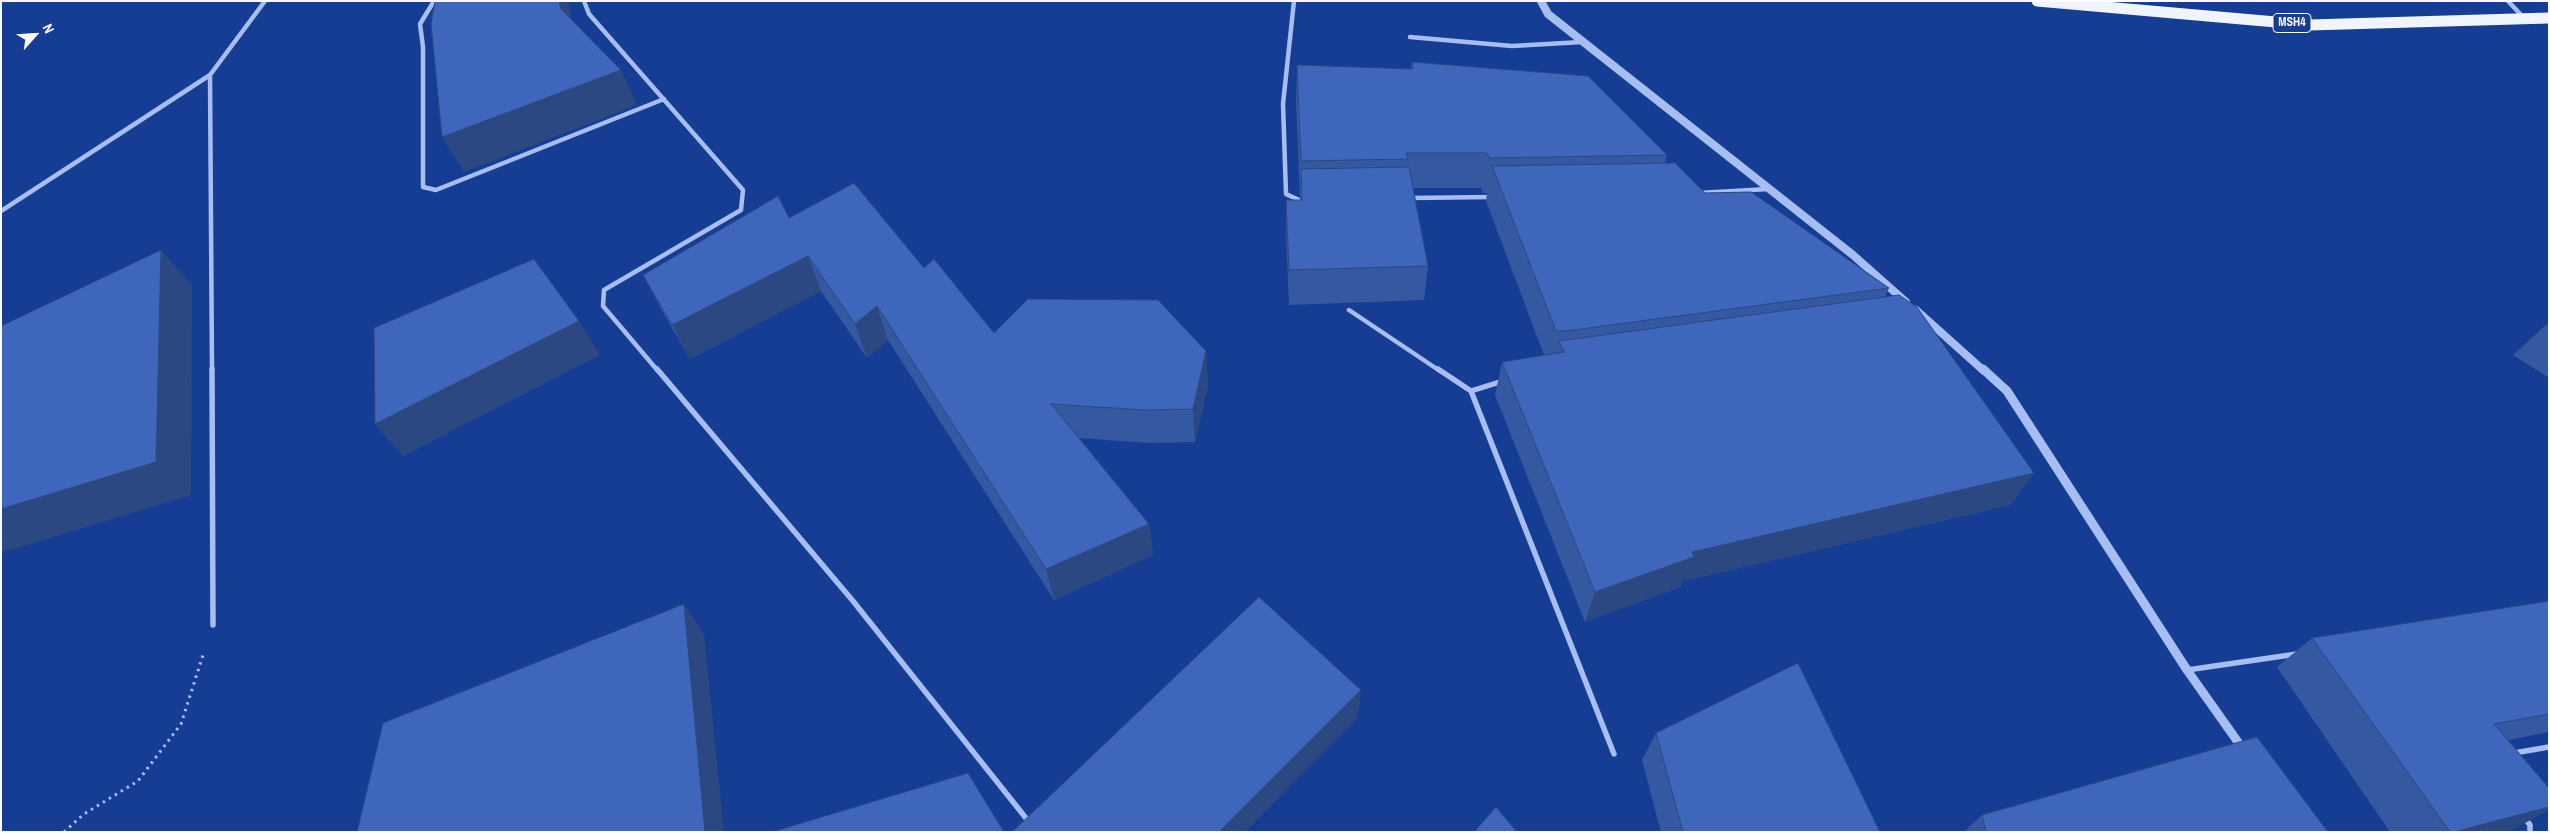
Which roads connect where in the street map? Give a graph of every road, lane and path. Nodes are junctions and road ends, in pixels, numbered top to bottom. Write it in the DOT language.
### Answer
graph roads {
  1 [pos="265,1"];
  2 [pos="434,1"];
  3 [pos="584,1"];
  4 [pos="1294,1"];
  5 [pos="1541,1"];
  6 [pos="2037,1"];
  7 [pos="2508,1"];
  8 [pos="2549,18"];
  9 [pos="2525,19"];
  10 [pos="1410,36"];
  11 [pos="1582,42"];
  12 [pos="210,75"];
  13 [pos="664,99"];
  14 [pos="1769,189"];
  15 [pos="1689,193"];
  16 [pos="1503,197"];
  17 [pos="1406,198"];
  18 [pos="1308,200"];
  19 [pos="1,211"];
  20 [pos="1349,310"];
  21 [pos="1926,319"];
  22 [pos="1916,320"];
  23 [pos="1512,377"];
  24 [pos="1470,391"];
  25 [pos="213,625"];
  26 [pos="2307,652"];
  27 [pos="2186,670"];
  28 [pos="2549,747"];
  29 [pos="1614,754"];
  30 [pos="2505,755"];
  31 [pos="2250,759"];
  32 [pos="2520,810"];
  33 [pos="64,832"];
  34 [pos="1037,832"];
  35 [pos="2530,832"];
  1 -- 12 [label="street"];
  2 -- 13 [label="street"];
  3 -- 13 [label="street"];
  4 -- 18 [label="street"];
  5 -- 11 [label="street"];
  6 -- 9 [label="main road, MSH4"];
  7 -- 9 [label="street"];
  8 -- 9 [label="main road, MSH4"];
  10 -- 11 [label="street"];
  11 -- 14 [label="street"];
  12 -- 19 [label="street"];
  12 -- 25 [label="street"];
  13 -- 34 [label="street"];
  14 -- 15 [label="street"];
  14 -- 21 [label="street"];
  16 -- 17 [label="street"];
  20 -- 24 [label="street"];
  21 -- 22 [label="street"];
  21 -- 27 [label="street"];
  23 -- 24 [label="street"];
  24 -- 29 [label="street"];
  25 -- 33 [label="path"];
  26 -- 27 [label="street"];
  27 -- 31 [label="street"];
  28 -- 30 [label="street"];
  32 -- 35 [label="street"];
}
